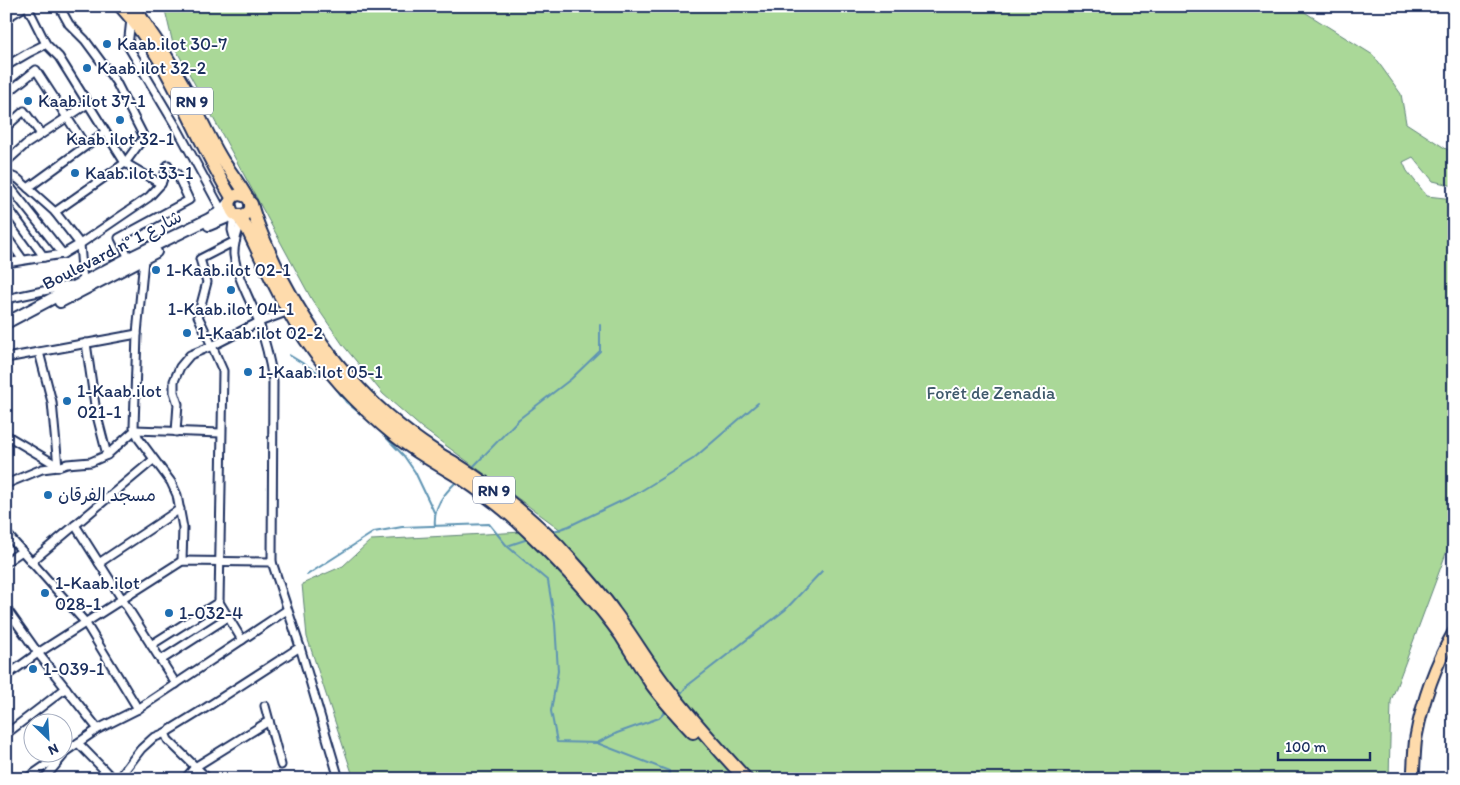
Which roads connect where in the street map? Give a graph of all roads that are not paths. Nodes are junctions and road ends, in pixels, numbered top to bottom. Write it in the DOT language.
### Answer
graph roads {
  1 [pos="27,6"];
  2 [pos="59,6"];
  3 [pos="120,6"];
  4 [pos="132,6"];
  5 [pos="6,18"];
  6 [pos="131,19"];
  7 [pos="46,44"];
  8 [pos="6,56"];
  9 [pos="8,64"];
  10 [pos="6,94"];
  11 [pos="89,103"];
  12 [pos="67,117"];
  13 [pos="6,127"];
  14 [pos="105,132"];
  15 [pos="41,134"];
  16 [pos="85,145"];
  17 [pos="6,162"];
  18 [pos="125,164"];
  19 [pos="168,165"];
  20 [pos="6,174"];
  21 [pos="177,174"];
  22 [pos="6,182"];
  23 [pos="161,184"];
  24 [pos="28,188"];
  25 [pos="250,201"];
  26 [pos="6,205"];
  27 [pos="234,211"];
  28 [pos="55,212"];
  29 [pos="6,236"];
  30 [pos="235,241"];
  31 [pos="80,244"];
  32 [pos="63,254"];
  33 [pos="44,257"];
  34 [pos="129,258"];
  35 [pos="144,259"];
  36 [pos="23,260"];
  37 [pos="6,263"];
  38 [pos="81,283"];
  39 [pos="6,299"];
  40 [pos="289,311"];
  41 [pos="259,322"];
  42 [pos="6,323"];
  43 [pos="6,330"];
  44 [pos="137,334"];
  45 [pos="86,343"];
  46 [pos="212,346"];
  47 [pos="39,352"];
  48 [pos="6,358"];
  49 [pos="135,430"];
  50 [pos="176,432"];
  51 [pos="221,433"];
  52 [pos="6,435"];
  53 [pos="107,455"];
  54 [pos="153,460"];
  55 [pos="58,467"];
  56 [pos="6,484"];
  57 [pos="180,509"];
  58 [pos="75,525"];
  59 [pos="6,533"];
  60 [pos="22,551"];
  61 [pos="182,561"];
  62 [pos="220,561"];
  63 [pos="6,562"];
  64 [pos="31,562"];
  65 [pos="272,562"];
  66 [pos="99,563"];
  67 [pos="122,599"];
  68 [pos="219,602"];
  69 [pos="287,610"];
  70 [pos="7,612"];
  71 [pos="228,617"];
  72 [pos="85,622"];
  73 [pos="1454,632"];
  74 [pos="242,640"];
  75 [pos="151,644"];
  76 [pos="300,647"];
  77 [pos="38,653"];
  78 [pos="161,660"];
  79 [pos="6,676"];
  80 [pos="176,684"];
  81 [pos="66,688"];
  82 [pos="265,706"];
  83 [pos="138,709"];
  84 [pos="269,721"];
  85 [pos="98,729"];
  86 [pos="165,733"];
  87 [pos="6,734"];
  88 [pos="78,743"];
  89 [pos="72,748"];
  90 [pos="51,762"];
  91 [pos="59,762"];
  92 [pos="282,765"];
  93 [pos="194,767"];
  94 [pos="26,779"];
  95 [pos="44,779"];
  96 [pos="113,779"];
  97 [pos="118,779"];
  98 [pos="185,779"];
  99 [pos="208,779"];
  100 [pos="339,779"];
  101 [pos="734,779"];
  102 [pos="746,779"];
  103 [pos="1413,779"];
  1 -- 5 [label="street"];
  1 -- 7 [label="street"];
  2 -- 18 [label="street"];
  3 -- 6 [label="main road"];
  4 -- 25 [label="main road, RN 9"];
  6 -- 27 [label="main road"];
  6 -- 27 [label="street"];
  7 -- 9 [label="street"];
  7 -- 11 [label="street"];
  8 -- 9 [label="street"];
  10 -- 12 [label="street"];
  11 -- 12 [label="street"];
  11 -- 14 [label="street"];
  12 -- 15 [label="street"];
  12 -- 16 [label="street"];
  13 -- 15 [label="street"];
  14 -- 16 [label="street"];
  14 -- 18 [label="street"];
  15 -- 17 [label="street"];
  16 -- 24 [label="street"];
  18 -- 23 [label="street"];
  18 -- 28 [label="street"];
  19 -- 23 [label="street"];
  20 -- 24 [label="street"];
  21 -- 34 [label="street"];
  22 -- 32 [label="street"];
  23 -- 31 [label="street"];
  24 -- 28 [label="street"];
  25 -- 27 [label="main road"];
  25 -- 27 [label="main road"];
  25 -- 102 [label="highway, RN 9"];
  26 -- 33 [label="street"];
  27 -- 30 [label="street"];
  27 -- 34 [label="main road, Boulevard n° شارع 1"];
  27 -- 35 [label="main road, Boulevard n° شارع 1"];
  27 -- 40 [label="highway, RN 9"];
  28 -- 31 [label="street"];
  29 -- 36 [label="street"];
  30 -- 41 [label="street"];
  30 -- 46 [label="street"];
  31 -- 32 [label="street"];
  31 -- 38 [label="street"];
  32 -- 33 [label="street"];
  33 -- 36 [label="street"];
  34 -- 38 [label="main road, Boulevard n° شارع 1"];
  35 -- 43 [label="main road, Boulevard n° شارع 1"];
  35 -- 44 [label="street"];
  36 -- 37 [label="street"];
  38 -- 39 [label="street"];
  38 -- 42 [label="main road, Boulevard n° شارع 1"];
  40 -- 41 [label="street"];
  40 -- 101 [label="highway, RN 9"];
  41 -- 46 [label="street"];
  41 -- 65 [label="street"];
  44 -- 45 [label="street"];
  44 -- 49 [label="street"];
  45 -- 47 [label="street"];
  45 -- 53 [label="street"];
  46 -- 50 [label="street"];
  46 -- 51 [label="street"];
  47 -- 48 [label="street"];
  47 -- 55 [label="street"];
  49 -- 50 [label="street"];
  49 -- 53 [label="street"];
  49 -- 54 [label="street"];
  50 -- 51 [label="street"];
  51 -- 62 [label="street"];
  52 -- 55 [label="street"];
  53 -- 55 [label="street"];
  54 -- 57 [label="street"];
  54 -- 58 [label="street"];
  55 -- 56 [label="street"];
  57 -- 61 [label="street"];
  57 -- 66 [label="street"];
  58 -- 64 [label="street"];
  58 -- 66 [label="street"];
  59 -- 60 [label="street"];
  60 -- 63 [label="street"];
  60 -- 64 [label="street"];
  61 -- 62 [label="street"];
  61 -- 67 [label="street"];
  62 -- 65 [label="street"];
  62 -- 68 [label="street"];
  64 -- 72 [label="street"];
  65 -- 69 [label="street"];
  66 -- 67 [label="street"];
  67 -- 72 [label="street"];
  67 -- 75 [label="street"];
  68 -- 71 [label="street"];
  68 -- 75 [label="street"];
  69 -- 74 [label="street"];
  69 -- 76 [label="street"];
  70 -- 77 [label="street"];
  71 -- 74 [label="street"];
  71 -- 78 [label="street"];
  72 -- 77 [label="street"];
  72 -- 83 [label="street"];
  73 -- 103 [label="main road"];
  74 -- 80 [label="street"];
  75 -- 78 [label="street"];
  76 -- 86 [label="street"];
  76 -- 100 [label="street"];
  77 -- 79 [label="street"];
  77 -- 81 [label="street"];
  78 -- 80 [label="street"];
  80 -- 83 [label="street"];
  81 -- 85 [label="street"];
  81 -- 87 [label="street"];
  82 -- 84 [label="street"];
  83 -- 85 [label="street"];
  84 -- 92 [label="street"];
  84 -- 93 [label="street"];
  85 -- 88 [label="street"];
  86 -- 93 [label="street"];
  86 -- 97 [label="street"];
  88 -- 89 [label="street"];
  88 -- 96 [label="street"];
  90 -- 94 [label="street"];
  91 -- 95 [label="street"];
  93 -- 98 [label="street"];
  93 -- 99 [label="street"];
}
